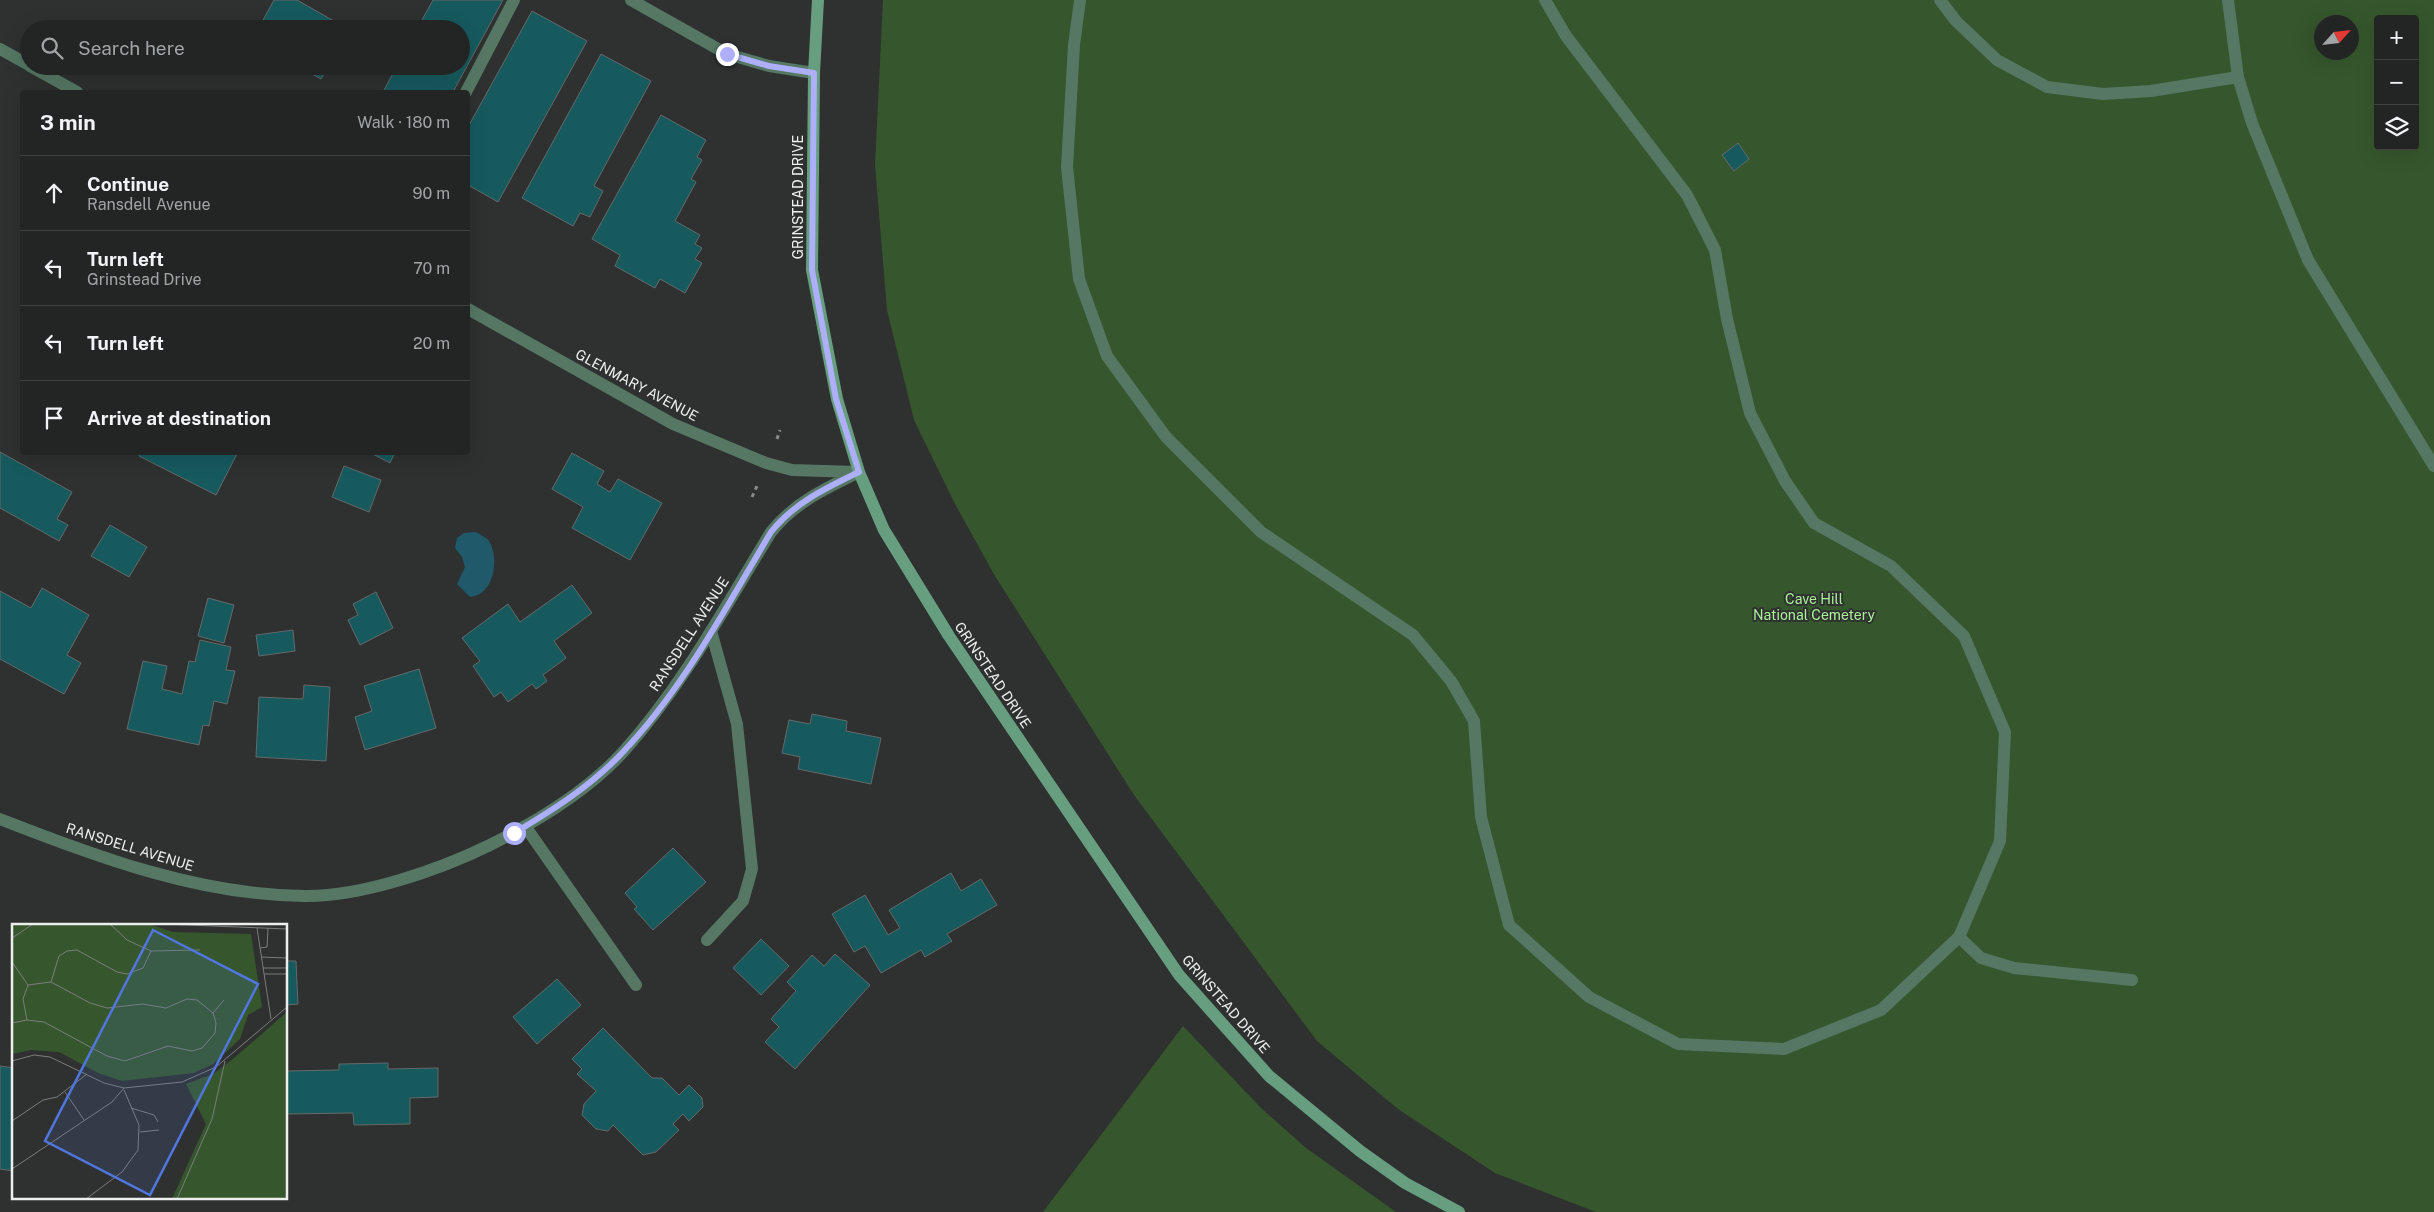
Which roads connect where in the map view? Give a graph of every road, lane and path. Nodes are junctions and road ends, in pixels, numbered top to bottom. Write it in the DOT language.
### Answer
graph roads {
  1 [pos="514,0"];
  2 [pos="630,0"];
  3 [pos="818,0"];
  4 [pos="1080,0"];
  5 [pos="1545,0"];
  6 [pos="1940,0"];
  7 [pos="2228,0"];
  8 [pos="0,50"];
  9 [pos="20,61"];
  10 [pos="814,73"];
  11 [pos="47,75"];
  12 [pos="2238,77"];
  13 [pos="74,90"];
  14 [pos="467,90"];
  15 [pos="470,310"];
  16 [pos="2434,466"];
  17 [pos="859,472"];
  18 [pos="711,631"];
  19 [pos="0,819"];
  20 [pos="525,826"];
  21 [pos="1959,937"];
  22 [pos="707,940"];
  23 [pos="2132,980"];
  24 [pos="636,985"];
  25 [pos="1459,1212"];
  1 -- 14 [label="street"];
  2 -- 10 [label="street"];
  3 -- 10 [label="main road, GRINSTEAD DRIVE"];
  4 -- 21 [label="street"];
  5 -- 21 [label="street"];
  6 -- 12 [label="street"];
  7 -- 12 [label="street"];
  8 -- 9 [label="street"];
  10 -- 17 [label="main road, GRINSTEAD DRIVE"];
  11 -- 13 [label="street"];
  12 -- 16 [label="street"];
  15 -- 17 [label="street, GLENMARY AVENUE"];
  17 -- 18 [label="street, RANSDELL AVENUE"];
  17 -- 25 [label="main road, GRINSTEAD DRIVE"];
  18 -- 20 [label="street, RANSDELL AVENUE"];
  18 -- 22 [label="street"];
  19 -- 20 [label="street, RANSDELL AVENUE"];
  20 -- 24 [label="street"];
  21 -- 23 [label="street"];
}
